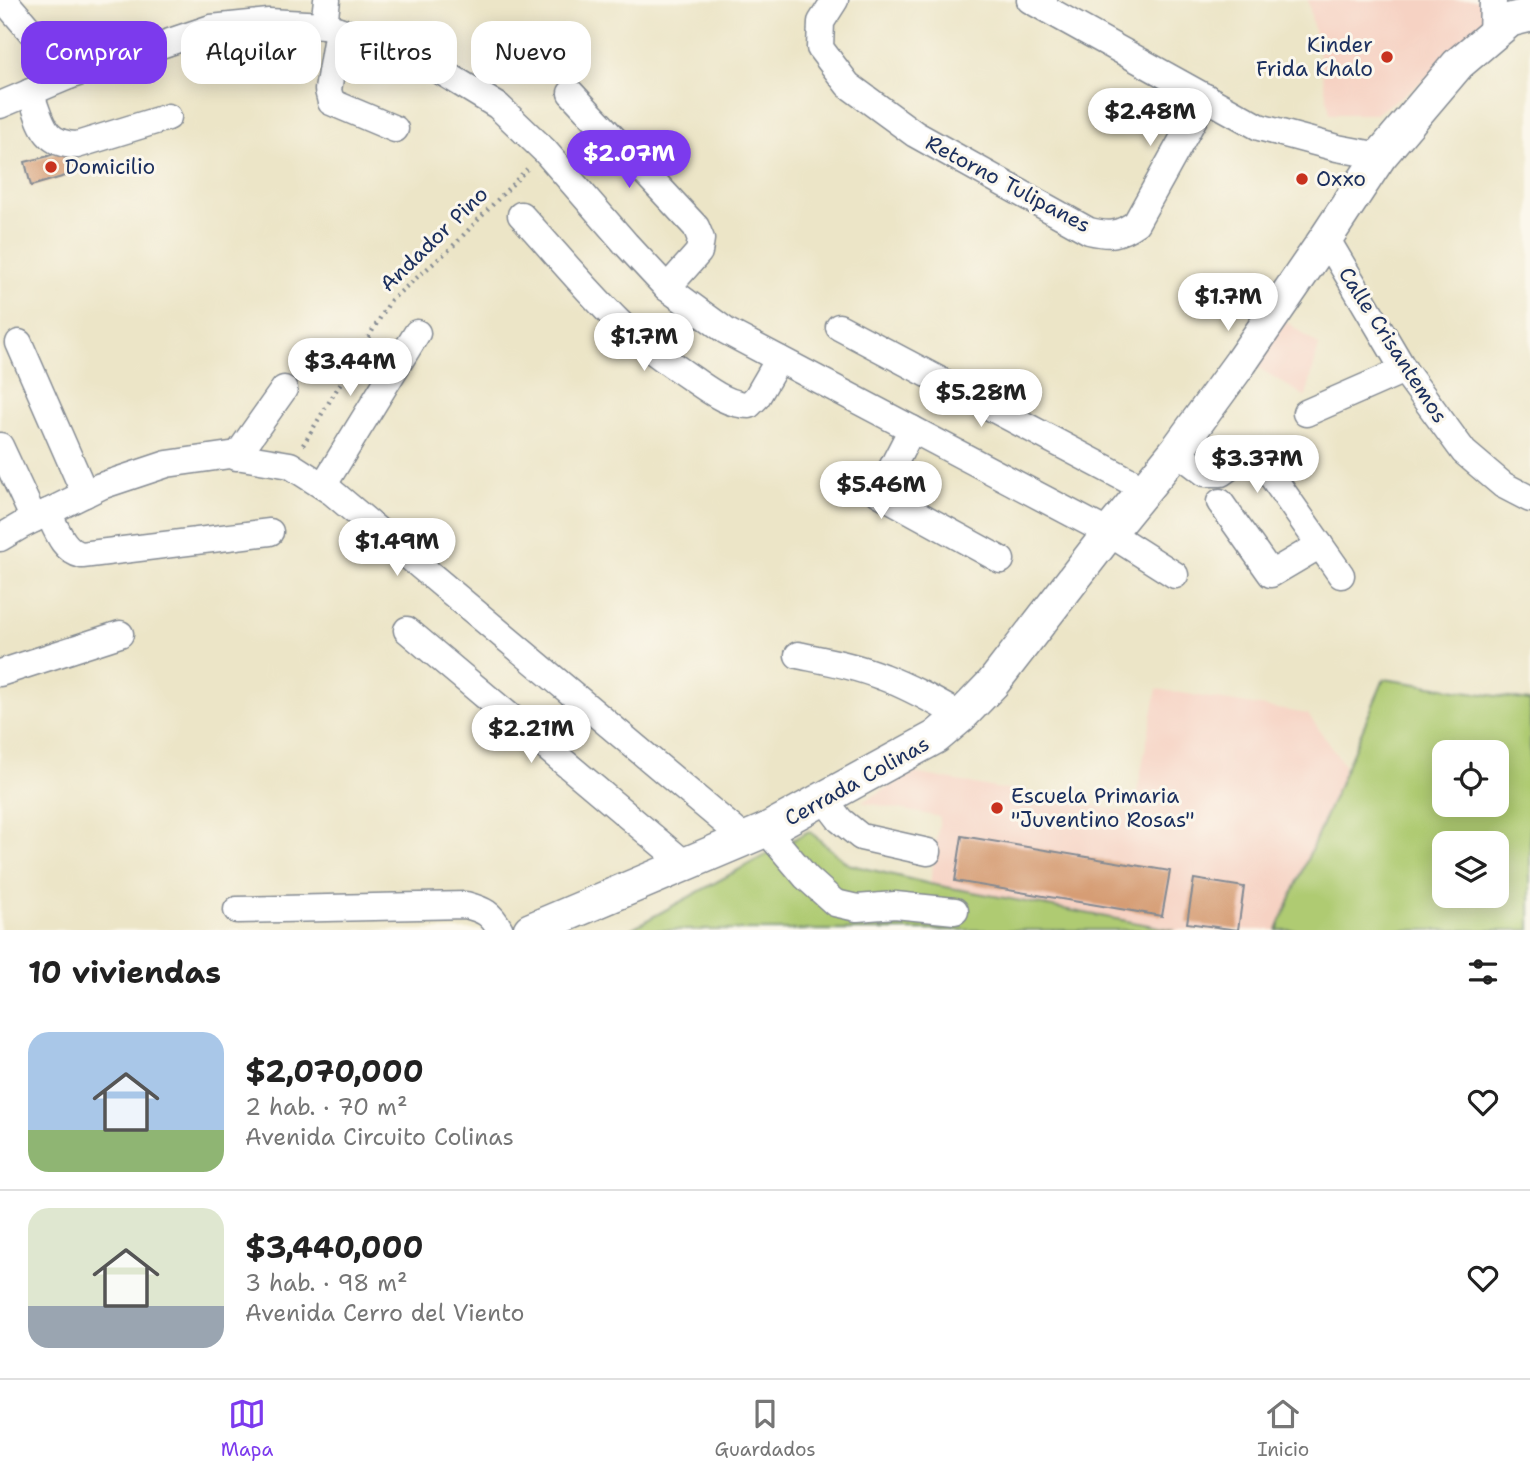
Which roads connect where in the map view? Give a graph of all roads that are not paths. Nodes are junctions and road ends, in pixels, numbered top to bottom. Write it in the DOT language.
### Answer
graph roads {
  1 [pos="4,0"];
  2 [pos="835,0"];
  3 [pos="1030,0"];
  4 [pos="1493,0"];
  5 [pos="252,12"];
  6 [pos="1530,15"];
  7 [pos="330,18"];
  8 [pos="22,21"];
  9 [pos="1492,36"];
  10 [pos="167,43"];
  11 [pos="50,84"];
  12 [pos="30,92"];
  13 [pos="571,93"];
  14 [pos="1206,97"];
  15 [pos="0,105"];
  16 [pos="168,117"];
  17 [pos="395,129"];
  18 [pos="1380,156"];
  19 [pos="521,215"];
  20 [pos="1326,238"];
  21 [pos="667,288"];
  22 [pos="839,327"];
  23 [pos="416,334"];
  24 [pos="19,343"];
  25 [pos="779,359"];
  26 [pos="1404,370"];
  27 [pos="284,389"];
  28 [pos="1306,413"];
  29 [pos="912,429"];
  30 [pos="0,446"];
  31 [pos="1176,451"];
  32 [pos="236,457"];
  33 [pos="323,486"];
  34 [pos="1145,489"];
  35 [pos="85,494"];
  36 [pos="1530,499"];
  37 [pos="1220,502"];
  38 [pos="41,516"];
  39 [pos="270,532"];
  40 [pos="1109,533"];
  41 [pos="0,538"];
  42 [pos="1320,545"];
  43 [pos="1000,561"];
  44 [pos="1175,575"];
  45 [pos="1341,575"];
  46 [pos="407,630"];
  47 [pos="120,634"];
  48 [pos="798,655"];
  49 [pos="0,673"];
  50 [pos="961,716"];
  51 [pos="824,799"];
  52 [pos="756,835"];
  53 [pos="928,852"];
  54 [pos="685,864"];
  55 [pos="237,910"];
  56 [pos="955,911"];
  57 [pos="500,930"];
  58 [pos="530,930"];
  1 -- 8 [label="street"];
  2 -- 14 [label="street, Retorno Tulipanes"];
  3 -- 14 [label="street"];
  4 -- 9 [label="street"];
  5 -- 7 [label="street"];
  5 -- 10 [label="street"];
  6 -- 9 [label="main road, Cerrada Colinas"];
  7 -- 17 [label="street"];
  7 -- 21 [label="street"];
  9 -- 18 [label="main road, Cerrada Colinas"];
  11 -- 12 [label="street"];
  12 -- 15 [label="street"];
  12 -- 16 [label="street"];
  13 -- 21 [label="street"];
  14 -- 18 [label="street"];
  18 -- 20 [label="main road, Cerrada Colinas"];
  19 -- 25 [label="street"];
  20 -- 26 [label="street, Calle Crisantemos"];
  20 -- 31 [label="main road, Cerrada Colinas"];
  21 -- 25 [label="street"];
  22 -- 34 [label="street"];
  23 -- 33 [label="street"];
  24 -- 35 [label="street"];
  25 -- 29 [label="street"];
  26 -- 28 [label="street"];
  26 -- 36 [label="street, Calle Crisantemos"];
  27 -- 32 [label="street"];
  29 -- 40 [label="street"];
  29 -- 43 [label="street"];
  30 -- 38 [label="street"];
  31 -- 34 [label="main road, Cerrada Colinas"];
  31 -- 42 [label="street"];
  32 -- 33 [label="street"];
  32 -- 35 [label="street"];
  33 -- 52 [label="street"];
  34 -- 40 [label="main road, Cerrada Colinas"];
  35 -- 38 [label="street"];
  37 -- 42 [label="street"];
  38 -- 39 [label="street"];
  38 -- 41 [label="street"];
  40 -- 44 [label="street"];
  40 -- 50 [label="main road, Cerrada Colinas"];
  42 -- 45 [label="street"];
  46 -- 54 [label="street"];
  47 -- 49 [label="street"];
  48 -- 50 [label="street"];
  50 -- 51 [label="main road, Cerrada Colinas"];
  51 -- 52 [label="main road, Cerrada Colinas"];
  51 -- 53 [label="street"];
  52 -- 54 [label="main road, Cerrada Colinas"];
  52 -- 56 [label="street"];
  54 -- 58 [label="main road, Cerrada Colinas"];
  55 -- 57 [label="street"];
}
